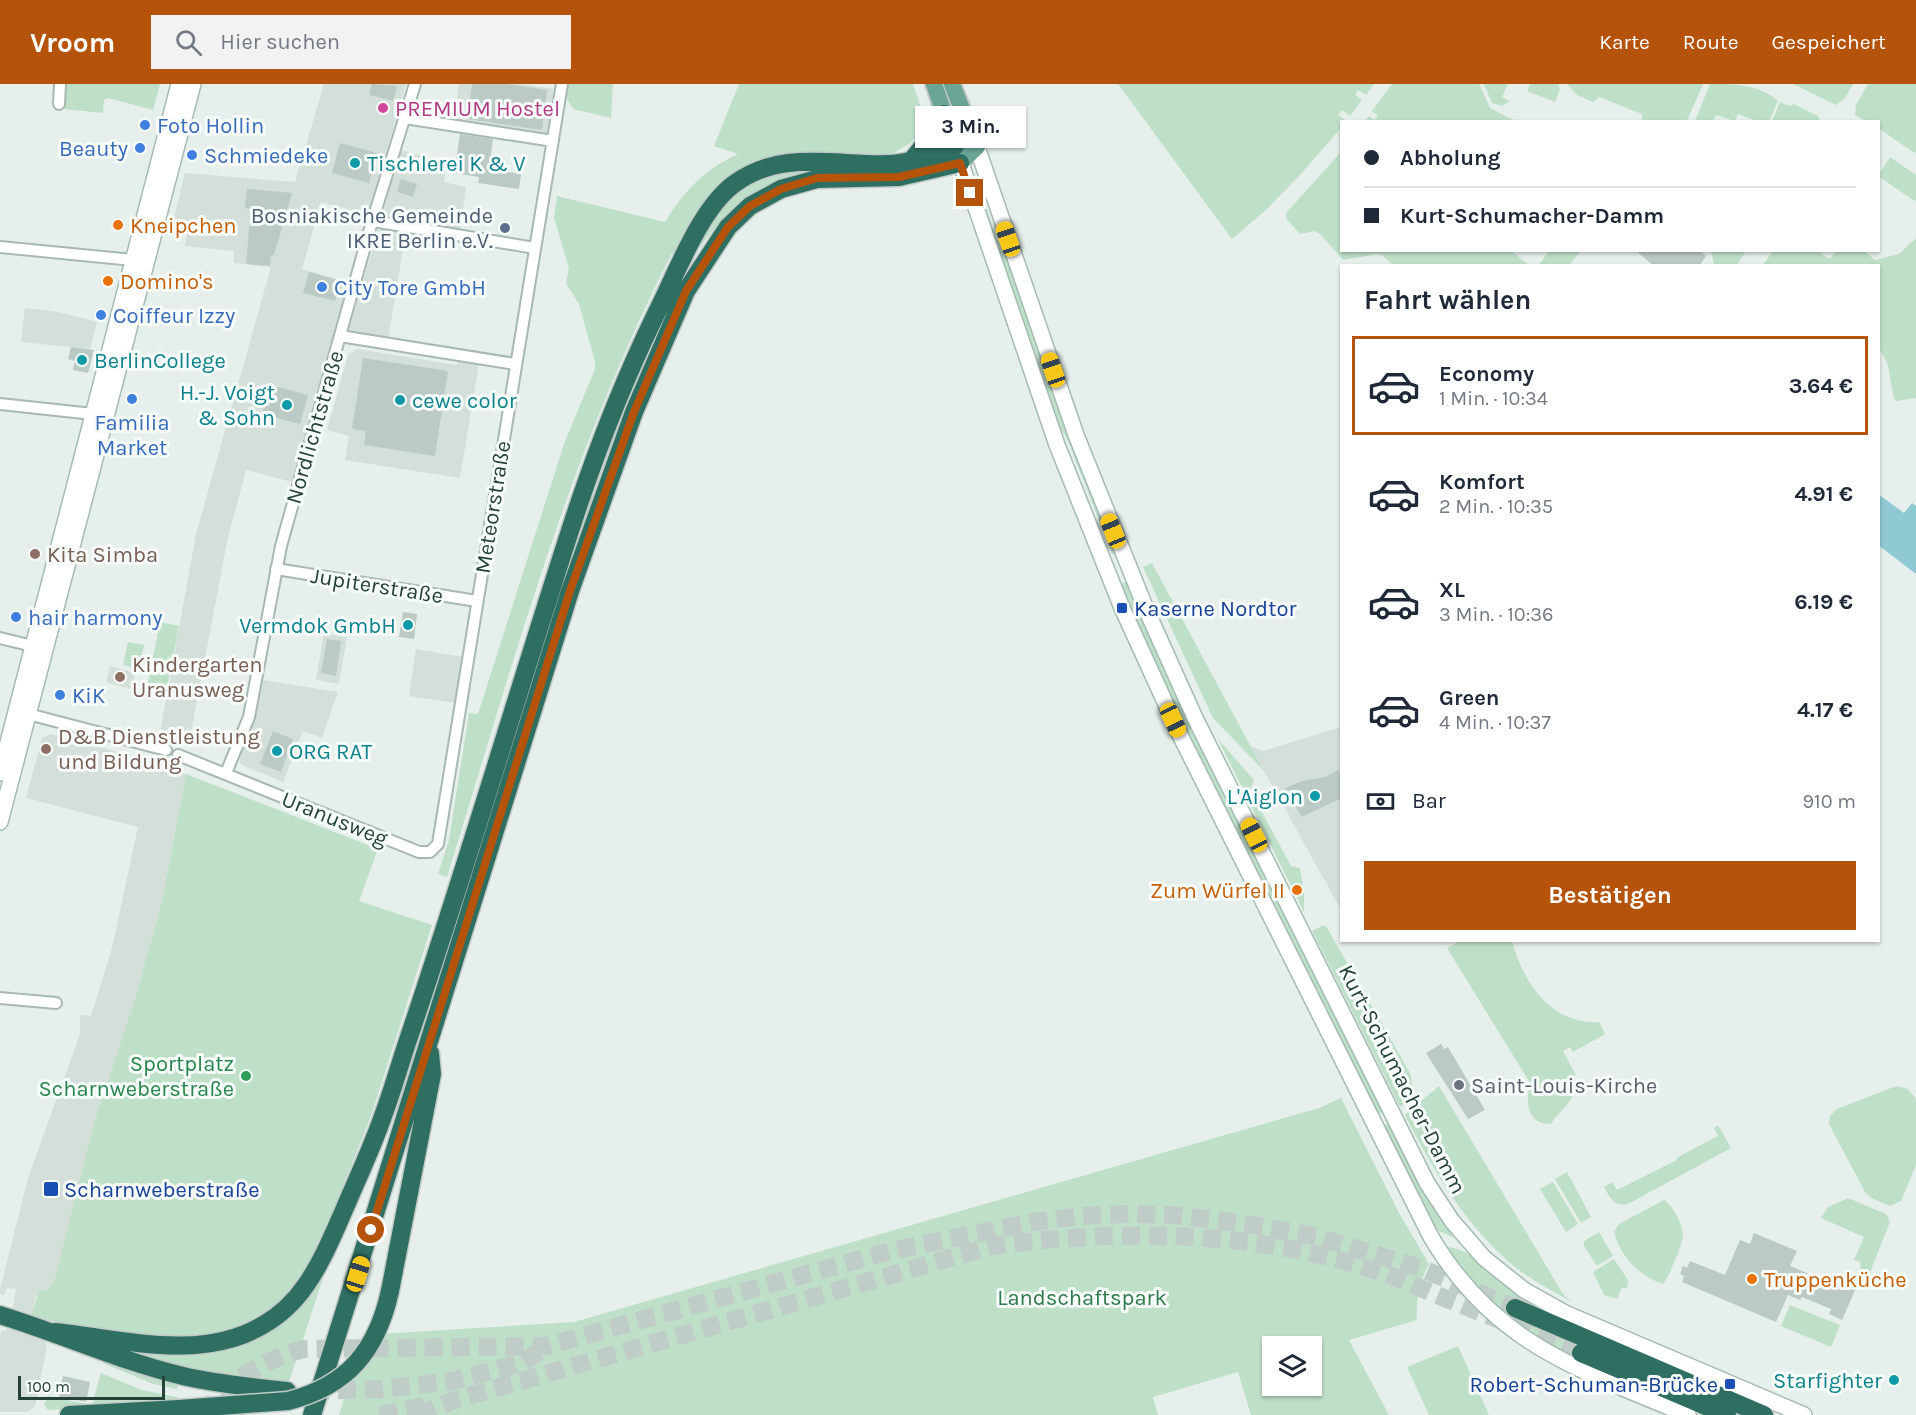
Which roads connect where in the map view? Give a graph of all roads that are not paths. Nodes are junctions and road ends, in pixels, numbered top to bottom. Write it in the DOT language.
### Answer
graph roads {
  1 [pos="60,84"];
  2 [pos="179,84"];
  3 [pos="193,84"];
  4 [pos="415,84"];
  5 [pos="562,84"];
  6 [pos="934,84"];
  7 [pos="952,84"];
  8 [pos="58,104"];
  9 [pos="944,114"];
  10 [pos="405,118"];
  11 [pos="553,141"];
  12 [pos="976,147"];
  13 [pos="958,154"];
  14 [pos="912,160"];
  15 [pos="162,175"];
  16 [pos="373,221"];
  17 [pos="0,247"];
  18 [pos="535,248"];
  19 [pos="140,261"];
  20 [pos="340,336"];
  21 [pos="515,364"];
  22 [pos="0,404"];
  23 [pos="100,416"];
  24 [pos="1126,565"];
  25 [pos="276,569"];
  26 [pos="1107,573"];
  27 [pos="477,601"];
  28 [pos="0,638"];
  29 [pos="33,646"];
  30 [pos="22,712"];
  31 [pos="166,750"];
  32 [pos="178,755"];
  33 [pos="0,773"];
  34 [pos="226,773"];
  35 [pos="1,816"];
  36 [pos="426,853"];
  37 [pos="0,998"];
  38 [pos="56,1003"];
  39 [pos="429,1042"];
  40 [pos="1515,1308"];
  41 [pos="0,1315"];
  42 [pos="55,1332"];
  43 [pos="1581,1353"];
  44 [pos="287,1391"];
  45 [pos="69,1415"];
  46 [pos="312,1415"];
  47 [pos="1688,1415"];
  48 [pos="1727,1415"];
  49 [pos="1764,1415"];
  50 [pos="1804,1415"];
  1 -- 8 [label="street"];
  2 -- 15 [label="main road"];
  3 -- 15 [label="main road"];
  4 -- 10 [label="street, Nordlichtstraße"];
  5 -- 11 [label="street, Meteorstraße"];
  6 -- 9 [label="main road, Kurt-Schumacher-Damm"];
  7 -- 12 [label="main road, Kurt-Schumacher-Damm"];
  9 -- 13 [label="main road, Kurt-Schumacher-Damm"];
  9 -- 14 [label="highway"];
  10 -- 11 [label="street"];
  10 -- 16 [label="street, Nordlichtstraße"];
  11 -- 18 [label="street, Meteorstraße"];
  12 -- 13 [label="main road"];
  12 -- 24 [label="main road, Kurt-Schumacher-Damm"];
  13 -- 14 [label="highway"];
  13 -- 26 [label="main road, Kurt-Schumacher-Damm"];
  13 -- 39 [label="highway"];
  14 -- 42 [label="highway"];
  15 -- 19 [label="main road"];
  16 -- 18 [label="street"];
  16 -- 20 [label="street, Nordlichtstraße"];
  17 -- 19 [label="street"];
  18 -- 21 [label="street, Meteorstraße"];
  19 -- 23 [label="main road"];
  20 -- 21 [label="street"];
  20 -- 25 [label="street, Nordlichtstraße"];
  21 -- 27 [label="street, Meteorstraße"];
  22 -- 23 [label="street"];
  23 -- 29 [label="main road"];
  23 -- 30 [label="main road"];
  24 -- 26 [label="main road"];
  24 -- 50 [label="main road, Kurt-Schumacher-Damm"];
  25 -- 27 [label="street, Jupiterstraße"];
  25 -- 34 [label="street, Nordlichtstraße"];
  26 -- 47 [label="main road, Kurt-Schumacher-Damm"];
  27 -- 36 [label="street, Meteorstraße"];
  28 -- 29 [label="street"];
  29 -- 30 [label="main road"];
  30 -- 31 [label="street"];
  30 -- 33 [label="main road"];
  30 -- 35 [label="main road"];
  32 -- 34 [label="street, Uranusweg"];
  34 -- 36 [label="street, Uranusweg"];
  37 -- 38 [label="street"];
  39 -- 45 [label="highway, bridge"];
  39 -- 46 [label="highway"];
  40 -- 49 [label="highway"];
  41 -- 42 [label="highway"];
  42 -- 44 [label="highway"];
  43 -- 48 [label="highway"];
}
